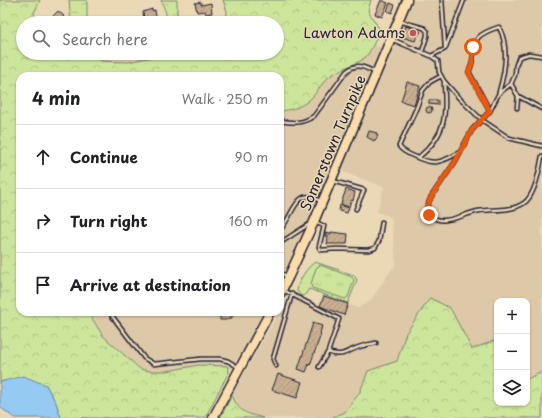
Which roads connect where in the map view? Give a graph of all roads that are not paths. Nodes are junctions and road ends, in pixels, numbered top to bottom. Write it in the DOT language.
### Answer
graph roads {
  1 [pos="407,0"];
  2 [pos="442,0"];
  3 [pos="464,0"];
  4 [pos="398,21"];
  5 [pos="391,39"];
  6 [pos="445,50"];
  7 [pos="422,52"];
  8 [pos="431,56"];
  9 [pos="542,56"];
  10 [pos="376,73"];
  11 [pos="441,76"];
  12 [pos="444,81"];
  13 [pos="512,84"];
  14 [pos="499,93"];
  15 [pos="518,96"];
  16 [pos="517,108"];
  17 [pos="542,109"];
  18 [pos="490,111"];
  19 [pos="482,120"];
  20 [pos="284,121"];
  21 [pos="542,146"];
  22 [pos="461,151"];
  23 [pos="542,156"];
  24 [pos="418,157"];
  25 [pos="331,180"];
  26 [pos="322,202"];
  27 [pos="356,209"];
  28 [pos="314,222"];
  29 [pos="382,222"];
  30 [pos="284,226"];
  31 [pos="284,240"];
  32 [pos="284,274"];
  33 [pos="290,276"];
  34 [pos="284,287"];
  35 [pos="284,293"];
  36 [pos="292,294"];
  37 [pos="112,316"];
  38 [pos="268,316"];
  39 [pos="376,343"];
  40 [pos="328,352"];
  41 [pos="276,366"];
  42 [pos="240,368"];
  43 [pos="319,368"];
  44 [pos="213,418"];
  1 -- 4 [label="main road, Somerstown Turnpike"];
  2 -- 6 [label="lane"];
  3 -- 6 [label="lane"];
  4 -- 5 [label="main road, Somerstown Turnpike"];
  4 -- 7 [label="lane"];
  5 -- 7 [label="lane"];
  5 -- 10 [label="main road, Somerstown Turnpike"];
  6 -- 8 [label="lane"];
  7 -- 8 [label="lane"];
  8 -- 11 [label="lane"];
  9 -- 13 [label="lane"];
  10 -- 20 [label="lane"];
  10 -- 25 [label="main road, Somerstown Turnpike"];
  11 -- 12 [label="lane"];
  11 -- 24 [label="lane"];
  12 -- 19 [label="lane"];
  12 -- 24 [label="lane"];
  13 -- 14 [label="lane"];
  13 -- 15 [label="lane"];
  14 -- 18 [label="lane"];
  14 -- 18 [label="lane"];
  15 -- 16 [label="lane"];
  15 -- 17 [label="lane"];
  18 -- 19 [label="lane"];
  19 -- 21 [label="lane"];
  19 -- 22 [label="lane"];
  22 -- 23 [label="lane"];
  22 -- 24 [label="lane"];
  25 -- 26 [label="main road, Somerstown Turnpike"];
  25 -- 27 [label="lane"];
  26 -- 28 [label="main road, Somerstown Turnpike"];
  26 -- 30 [label="lane"];
  28 -- 29 [label="lane"];
  28 -- 31 [label="lane"];
  28 -- 33 [label="main road, Somerstown Turnpike"];
  32 -- 33 [label="lane"];
  33 -- 34 [label="main road, Somerstown Turnpike"];
  35 -- 36 [label="lane"];
  36 -- 40 [label="lane"];
  36 -- 41 [label="lane"];
  37 -- 42 [label="lane"];
  38 -- 42 [label="main road"];
  39 -- 40 [label="lane"];
  40 -- 43 [label="lane"];
  42 -- 44 [label="main road"];
}
